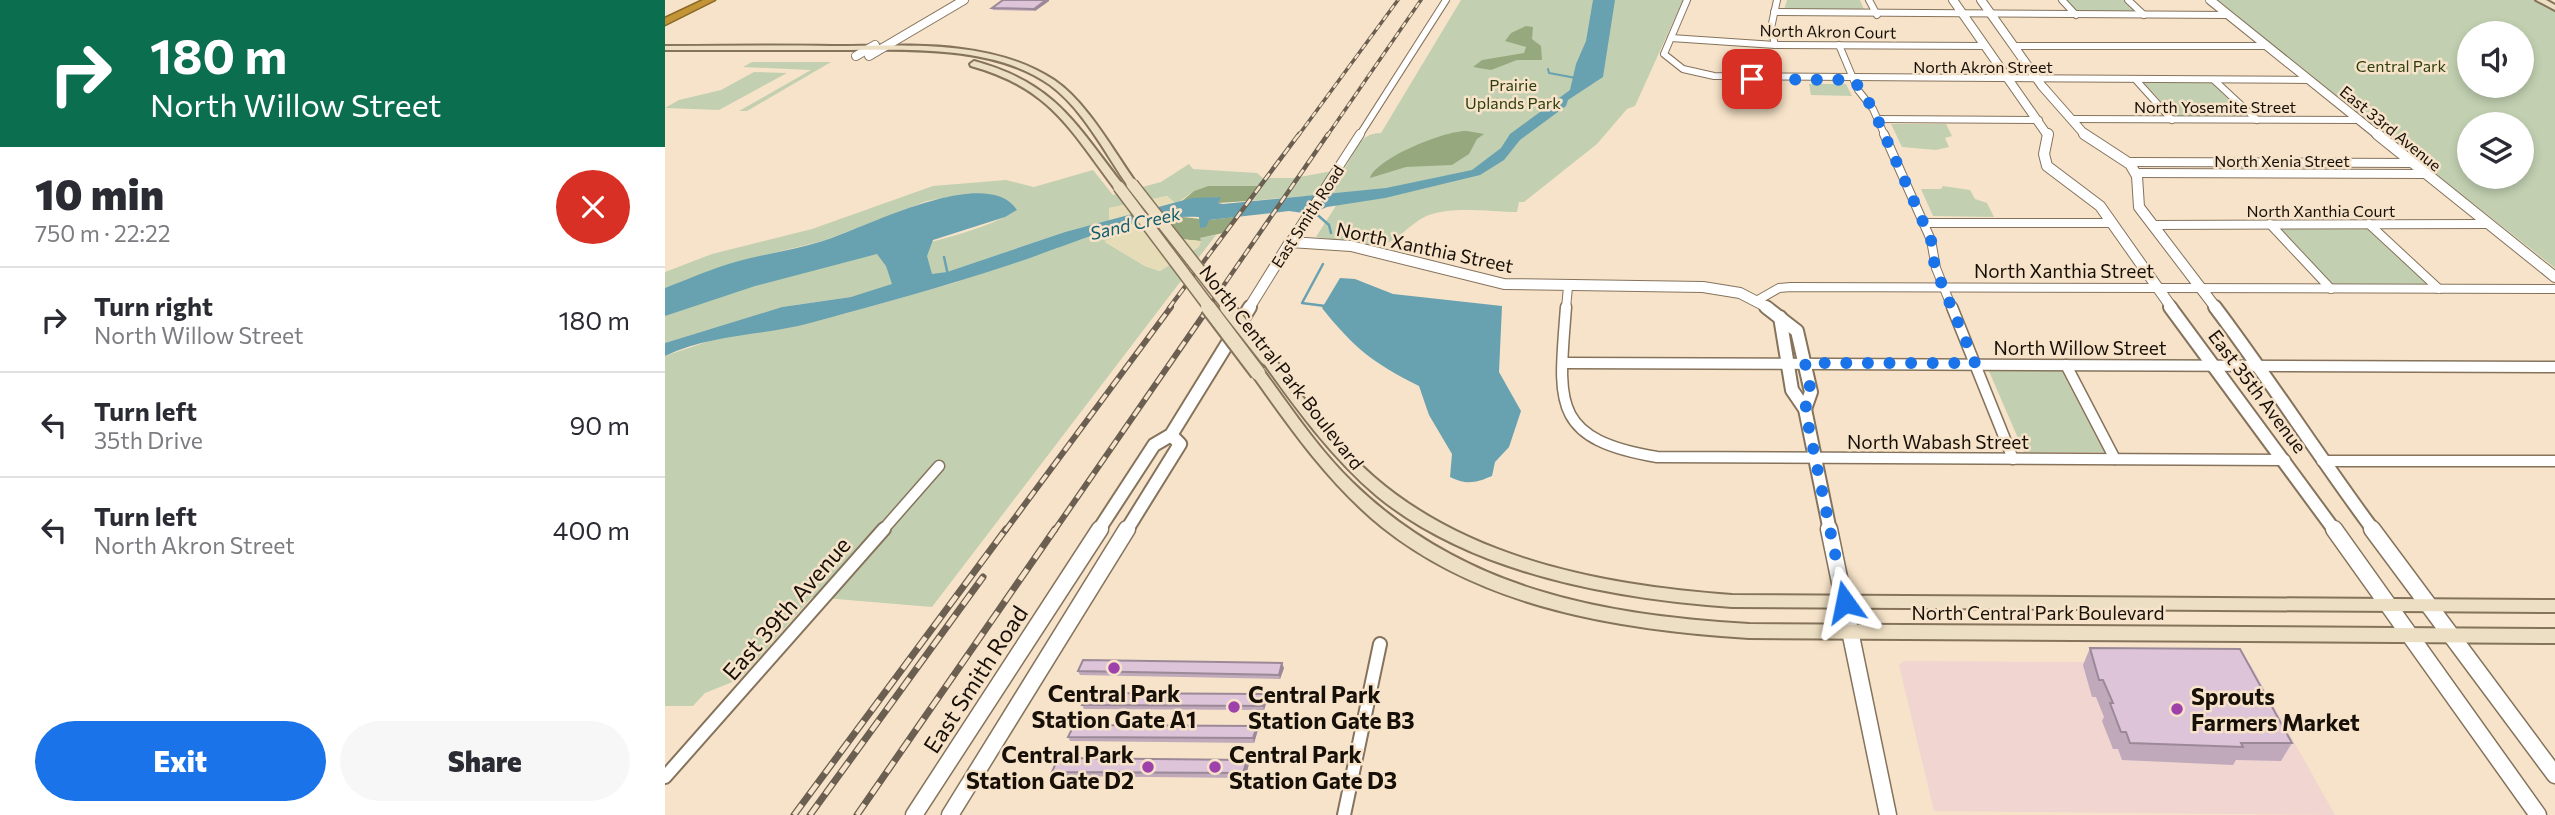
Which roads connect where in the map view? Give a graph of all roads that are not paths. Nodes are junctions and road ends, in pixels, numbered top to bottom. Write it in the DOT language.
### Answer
graph roads {
  1 [pos="710,0"];
  2 [pos="950,0"];
  3 [pos="964,0"];
  4 [pos="1446,0"];
  5 [pos="1688,0"];
  6 [pos="1777,0"];
  7 [pos="1869,0"];
  8 [pos="1953,0"];
  9 [pos="1981,0"];
  10 [pos="2062,0"];
  11 [pos="2128,0"];
  12 [pos="2210,0"];
  13 [pos="2540,0"];
  14 [pos="2555,8"];
  15 [pos="1774,12"];
  16 [pos="1877,15"];
  17 [pos="1964,15"];
  18 [pos="1992,15"];
  19 [pos="2076,15"];
  20 [pos="2144,15"];
  21 [pos="2229,15"];
  22 [pos="665,22"];
  23 [pos="1671,38"];
  24 [pos="1775,45"];
  25 [pos="1839,45"];
  26 [pos="1985,46"];
  27 [pos="2015,46"];
  28 [pos="2267,46"];
  29 [pos="665,48"];
  30 [pos="883,49"];
  31 [pos="869,52"];
  32 [pos="665,56"];
  33 [pos="1854,80"];
  34 [pos="2009,80"];
  35 [pos="2041,80"];
  36 [pos="2136,80"];
  37 [pos="2214,80"];
  38 [pos="2309,80"];
  39 [pos="1878,119"];
  40 [pos="2071,119"];
  41 [pos="2039,120"];
  42 [pos="2172,120"];
  43 [pos="2257,120"];
  44 [pos="2359,120"];
  45 [pos="2128,162"];
  46 [pos="2412,163"];
  47 [pos="2137,173"];
  48 [pos="2427,174"];
  49 [pos="1923,223"];
  50 [pos="2111,223"];
  51 [pos="2270,224"];
  52 [pos="2369,224"];
  53 [pos="2489,224"];
  54 [pos="2153,225"];
  55 [pos="1290,242"];
  56 [pos="2555,277"];
  57 [pos="1568,287"];
  58 [pos="1943,287"];
  59 [pos="2157,288"];
  60 [pos="2200,288"];
  61 [pos="2331,289"];
  62 [pos="2439,289"];
  63 [pos="2555,289"];
  64 [pos="1758,300"];
  65 [pos="1780,317"];
  66 [pos="1564,363"];
  67 [pos="1787,363"];
  68 [pos="1805,363"];
  69 [pos="1975,363"];
  70 [pos="2066,365"];
  71 [pos="2211,365"];
  72 [pos="2259,365"];
  73 [pos="2555,367"];
  74 [pos="1805,409"];
  75 [pos="1171,435"];
  76 [pos="1814,457"];
  77 [pos="2014,459"];
  78 [pos="2115,459"];
  79 [pos="2285,460"];
  80 [pos="2322,461"];
  81 [pos="2555,461"];
  82 [pos="939,466"];
  83 [pos="1845,602"];
  84 [pos="2389,605"];
  85 [pos="2429,605"];
  86 [pos="2555,606"];
  87 [pos="1851,632"];
  88 [pos="2411,636"];
  89 [pos="2450,636"];
  90 [pos="2555,636"];
  91 [pos="1380,644"];
  92 [pos="2555,775"];
  93 [pos="665,777"];
  94 [pos="914,815"];
  95 [pos="950,815"];
  96 [pos="1344,815"];
  97 [pos="1888,815"];
  98 [pos="2538,815"];
  1 -- 22 [label="highway"];
  2 -- 31 [label="street"];
  3 -- 30 [label="street"];
  4 -- 55 [label="street, East Smith Road"];
  5 -- 23 [label="street"];
  6 -- 15 [label="street"];
  7 -- 16 [label="street"];
  8 -- 17 [label="street, East 35th Avenue"];
  9 -- 18 [label="street"];
  10 -- 19 [label="street"];
  11 -- 20 [label="street"];
  12 -- 21 [label="street, East 33rd Avenue"];
  13 -- 14 [label="main road"];
  15 -- 16 [label="street"];
  15 -- 24 [label="street"];
  16 -- 17 [label="street"];
  17 -- 18 [label="street"];
  17 -- 26 [label="street, East 35th Avenue"];
  18 -- 19 [label="street"];
  18 -- 27 [label="street"];
  19 -- 20 [label="street"];
  20 -- 21 [label="street"];
  21 -- 28 [label="street, East 33rd Avenue"];
  23 -- 24 [label="street, North Akron Court"];
  23 -- 33 [label="street, North Akron Street"];
  24 -- 25 [label="street, North Akron Court"];
  25 -- 26 [label="street, North Akron Court"];
  25 -- 33 [label="street"];
  26 -- 34 [label="street, East 35th Avenue"];
  27 -- 28 [label="street"];
  27 -- 35 [label="street"];
  28 -- 38 [label="street, East 33rd Avenue"];
  29 -- 31 [label="main road, North Central Park Boulevard"];
  30 -- 31 [label="main road, North Central Park Boulevard"];
  30 -- 83 [label="main road, North Central Park Boulevard, bridge"];
  31 -- 32 [label="main road, North Central Park Boulevard"];
  31 -- 87 [label="main road, North Central Park Boulevard, bridge"];
  33 -- 34 [label="street, North Akron Street"];
  33 -- 39 [label="street"];
  34 -- 35 [label="street, North Akron Street"];
  34 -- 41 [label="street, East 35th Avenue"];
  35 -- 36 [label="street, North Akron Street"];
  35 -- 40 [label="street"];
  36 -- 37 [label="street, North Akron Street"];
  36 -- 42 [label="street"];
  37 -- 38 [label="street, North Akron Street"];
  37 -- 43 [label="street"];
  38 -- 44 [label="street, East 33rd Avenue"];
  39 -- 41 [label="street"];
  39 -- 49 [label="street"];
  40 -- 42 [label="street, North Yosemite Street"];
  40 -- 45 [label="street"];
  41 -- 50 [label="street, East 35th Avenue"];
  42 -- 43 [label="street, North Yosemite Street"];
  43 -- 44 [label="street, North Yosemite Street"];
  44 -- 46 [label="street, East 33rd Avenue"];
  45 -- 46 [label="street, North Xenia Street"];
  45 -- 47 [label="street"];
  46 -- 48 [label="street, East 33rd Avenue"];
  47 -- 48 [label="street, North Xenia Street"];
  47 -- 54 [label="street, East 35th Avenue"];
  48 -- 53 [label="street, East 33rd Avenue"];
  49 -- 50 [label="street"];
  49 -- 58 [label="street"];
  50 -- 59 [label="street, East 35th Avenue"];
  51 -- 52 [label="street, North Xanthia Court"];
  51 -- 54 [label="street, North Xanthia Court"];
  51 -- 61 [label="street"];
  52 -- 53 [label="street, North Xanthia Court"];
  52 -- 62 [label="street"];
  53 -- 56 [label="street, East 33rd Avenue"];
  54 -- 60 [label="street, East 35th Avenue"];
  55 -- 57 [label="street, North Xanthia Street"];
  55 -- 75 [label="street, East Smith Road"];
  57 -- 64 [label="street, North Xanthia Street"];
  57 -- 66 [label="street"];
  58 -- 59 [label="street, North Xanthia Street"];
  58 -- 64 [label="street, North Xanthia Street"];
  58 -- 69 [label="street"];
  59 -- 60 [label="street, North Xanthia Street"];
  59 -- 71 [label="street, East 35th Avenue"];
  60 -- 61 [label="street, North Xanthia Street"];
  60 -- 72 [label="street, East 35th Avenue"];
  61 -- 62 [label="street, North Xanthia Street"];
  62 -- 63 [label="street, North Xanthia Street"];
  64 -- 65 [label="street"];
  65 -- 67 [label="street"];
  65 -- 68 [label="street"];
  66 -- 67 [label="street, North Willow Street"];
  66 -- 76 [label="street, North Wabash Street"];
  67 -- 68 [label="street, North Willow Street"];
  67 -- 74 [label="street"];
  68 -- 69 [label="street, North Willow Street"];
  68 -- 74 [label="street"];
  69 -- 70 [label="street, North Willow Street"];
  69 -- 77 [label="street"];
  70 -- 71 [label="street, North Willow Street"];
  70 -- 78 [label="street"];
  71 -- 72 [label="street, North Willow Street"];
  71 -- 79 [label="street, East 35th Avenue"];
  72 -- 73 [label="street, North Willow Street"];
  72 -- 80 [label="street, East 35th Avenue"];
  74 -- 76 [label="street"];
  75 -- 94 [label="street, East Smith Road"];
  75 -- 95 [label="street, East Smith Road"];
  76 -- 77 [label="street, North Wabash Street"];
  76 -- 83 [label="street"];
  77 -- 78 [label="street, North Wabash Street"];
  78 -- 79 [label="street, North Wabash Street"];
  79 -- 84 [label="street, East 35th Avenue"];
  80 -- 81 [label="street"];
  80 -- 85 [label="street, East 35th Avenue"];
  82 -- 93 [label="street, East 39th Avenue"];
  83 -- 84 [label="main road, North Central Park Boulevard"];
  83 -- 87 [label="street"];
  84 -- 85 [label="main road, North Central Park Boulevard"];
  84 -- 88 [label="street, East 35th Avenue"];
  85 -- 86 [label="main road, North Central Park Boulevard"];
  85 -- 89 [label="street, East 35th Avenue"];
  87 -- 88 [label="main road, North Central Park Boulevard"];
  87 -- 97 [label="street"];
  88 -- 89 [label="main road, North Central Park Boulevard"];
  88 -- 98 [label="street, East 35th Avenue"];
  89 -- 90 [label="main road, North Central Park Boulevard"];
  89 -- 92 [label="street, East 35th Avenue"];
  91 -- 96 [label="street"];
}
